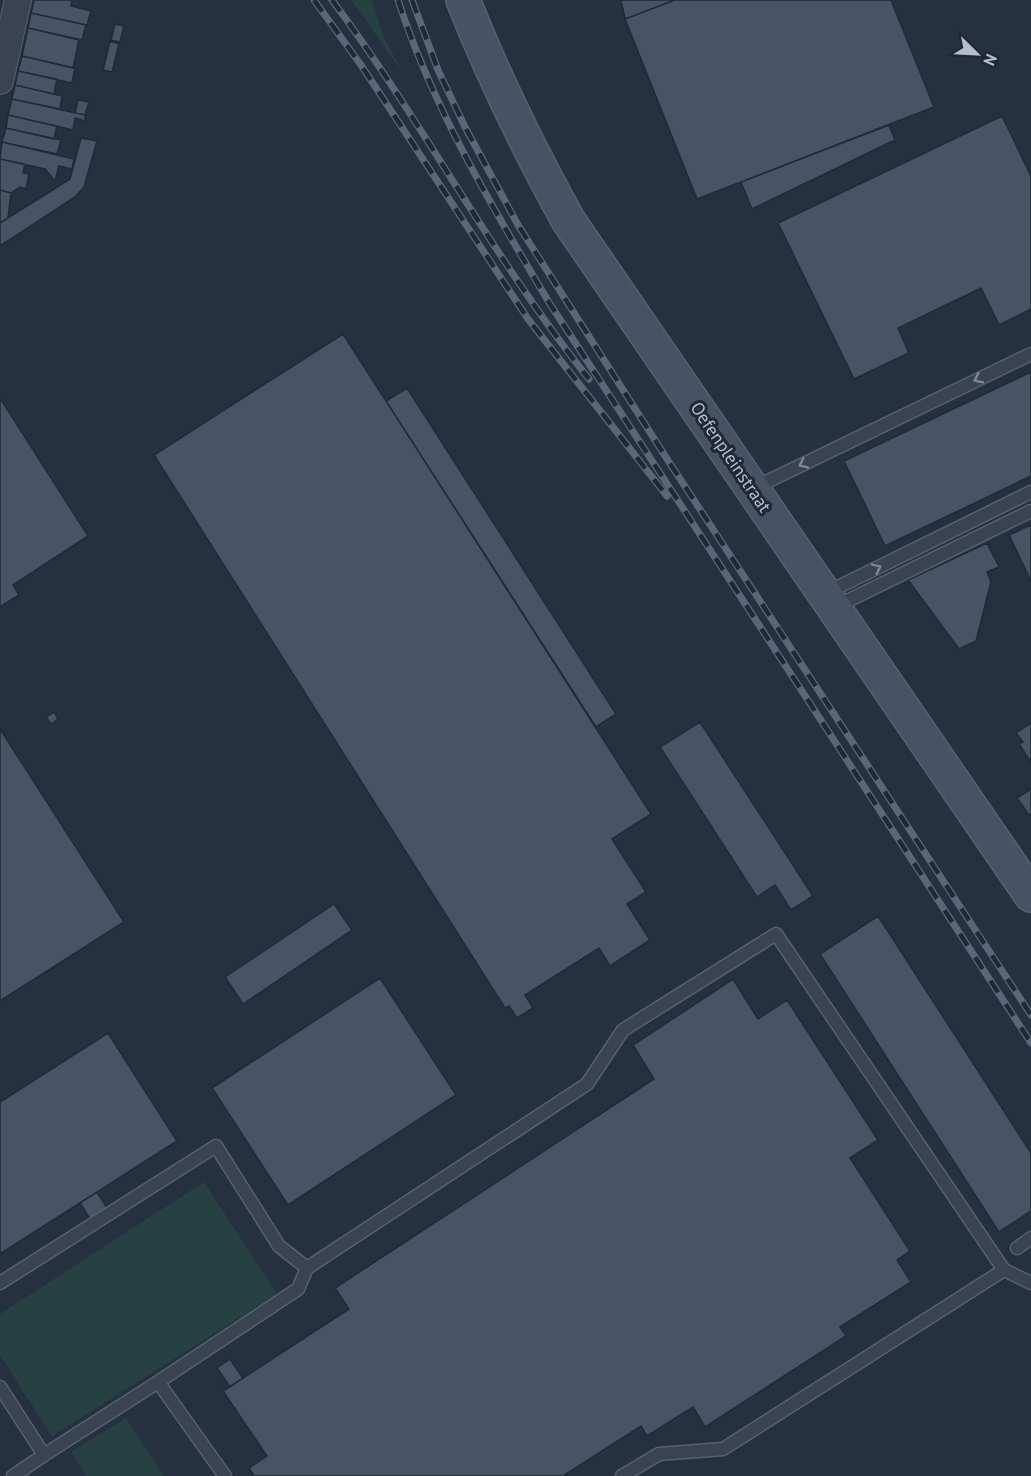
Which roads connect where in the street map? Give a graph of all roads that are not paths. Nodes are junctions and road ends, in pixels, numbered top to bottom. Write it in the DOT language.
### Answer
graph roads {
  1 [pos="18,0"];
  2 [pos="463,0"];
  3 [pos="6,33"];
  4 [pos="0,81"];
  5 [pos="1031,354"];
  6 [pos="753,489"];
  7 [pos="1031,492"];
  8 [pos="1031,511"];
  9 [pos="829,601"];
  10 [pos="1031,895"];
  11 [pos="1031,1238"];
  12 [pos="1017,1248"];
  13 [pos="307,1268"];
  14 [pos="1004,1270"];
  15 [pos="1031,1282"];
  16 [pos="0,1283"];
  17 [pos="158,1382"];
  18 [pos="0,1387"];
  19 [pos="44,1455"];
  20 [pos="13,1476"];
  21 [pos="225,1476"];
  22 [pos="622,1476"];
  1 -- 3 [label="street"];
  2 -- 6 [label="street, Oefenpleinstraat"];
  3 -- 4 [label="street"];
  5 -- 6 [label="lane, one-way"];
  6 -- 9 [label="street, Oefenpleinstraat"];
  9 -- 7 [label="lane, one-way"];
  8 -- 9 [label="lane"];
  9 -- 10 [label="street, Oefenpleinstraat"];
  11 -- 12 [label="lane"];
  13 -- 14 [label="lane"];
  13 -- 16 [label="lane"];
  13 -- 17 [label="lane"];
  14 -- 15 [label="lane"];
  14 -- 22 [label="lane"];
  17 -- 19 [label="lane"];
  17 -- 21 [label="lane"];
  18 -- 19 [label="lane"];
  19 -- 20 [label="lane"];
}
